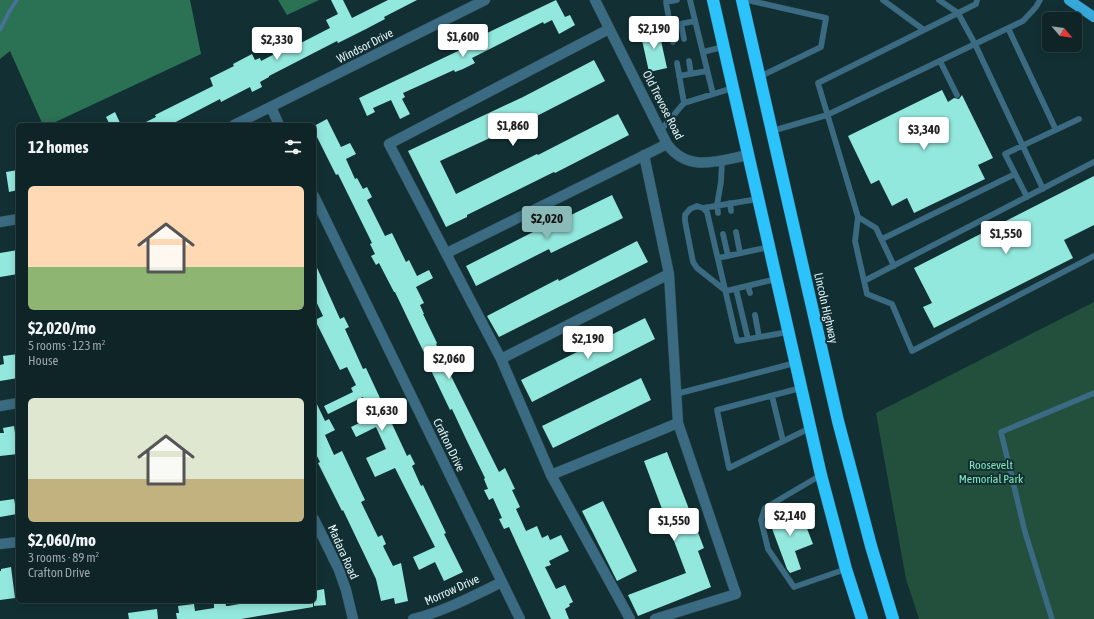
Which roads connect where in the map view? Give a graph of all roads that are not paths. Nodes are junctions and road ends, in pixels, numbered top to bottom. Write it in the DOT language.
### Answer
graph roads {
  1 [pos="485,0"];
  2 [pos="595,0"];
  3 [pos="677,0"];
  4 [pos="690,0"];
  5 [pos="712,0"];
  6 [pos="742,0"];
  7 [pos="746,0"];
  8 [pos="883,0"];
  9 [pos="939,0"];
  10 [pos="977,0"];
  11 [pos="1040,0"];
  12 [pos="1069,0"];
  13 [pos="958,13"];
  14 [pos="1094,17"];
  15 [pos="695,21"];
  16 [pos="681,24"];
  17 [pos="670,26"];
  18 [pos="1008,28"];
  19 [pos="610,29"];
  20 [pos="924,30"];
  21 [pos="684,39"];
  22 [pos="673,42"];
  23 [pos="974,44"];
  24 [pos="723,47"];
  25 [pos="703,52"];
  26 [pos="689,61"];
  27 [pos="940,61"];
  28 [pos="677,64"];
  29 [pos="707,70"];
  30 [pos="691,74"];
  31 [pos="679,76"];
  32 [pos="759,77"];
  33 [pos="732,88"];
  34 [pos="713,94"];
  35 [pos="957,96"];
  36 [pos="684,103"];
  37 [pos="271,107"];
  38 [pos="827,115"];
  39 [pos="1079,119"];
  40 [pos="238,123"];
  41 [pos="278,123"];
  42 [pos="1056,130"];
  43 [pos="660,131"];
  44 [pos="772,131"];
  45 [pos="667,144"];
  46 [pos="1023,146"];
  47 [pos="644,155"];
  48 [pos="748,155"];
  49 [pos="722,160"];
  50 [pos="1094,162"];
  51 [pos="1015,174"];
  52 [pos="1043,189"];
  53 [pos="1027,197"];
  54 [pos="758,198"];
  55 [pos="316,200"];
  56 [pos="730,203"];
  57 [pos="716,205"];
  58 [pos="705,210"];
  59 [pos="732,211"];
  60 [pos="718,213"];
  61 [pos="858,217"];
  62 [pos="16,219"];
  63 [pos="0,222"];
  64 [pos="736,232"];
  65 [pos="723,234"];
  66 [pos="882,239"];
  67 [pos="769,247"];
  68 [pos="447,253"];
  69 [pos="740,253"];
  70 [pos="728,256"];
  71 [pos="1094,256"];
  72 [pos="718,258"];
  73 [pos="894,266"];
  74 [pos="669,274"];
  75 [pos="776,279"];
  76 [pos="864,281"];
  77 [pos="748,286"];
  78 [pos="736,289"];
  79 [pos="726,291"];
  80 [pos="750,293"];
  81 [pos="755,315"];
  82 [pos="788,332"];
  83 [pos="759,337"];
  84 [pos="748,339"];
  85 [pos="501,359"];
  86 [pos="795,363"];
  87 [pos="801,388"];
  88 [pos="1094,393"];
  89 [pos="676,394"];
  90 [pos="772,396"];
  91 [pos="16,403"];
  92 [pos="0,406"];
  93 [pos="678,423"];
  94 [pos="810,428"];
  95 [pos="783,441"];
  96 [pos="551,475"];
  97 [pos="821,475"];
  98 [pos="316,523"];
  99 [pos="16,542"];
  100 [pos="0,544"];
  101 [pos="846,569"];
  102 [pos="502,582"];
  103 [pos="353,619"];
  104 [pos="413,619"];
  105 [pos="520,619"];
  106 [pos="630,619"];
  107 [pos="655,619"];
  108 [pos="862,619"];
  109 [pos="893,619"];
  110 [pos="1052,619"];
  1 -- 37 [label="street, Windsor Drive"];
  2 -- 19 [label="street, Old Trevose Road"];
  3 -- 17 [label="lane"];
  4 -- 15 [label="lane"];
  5 -- 24 [label="highway"];
  6 -- 32 [label="highway, Lincoln Highway"];
  7 -- 32 [label="lane"];
  8 -- 20 [label="lane"];
  9 -- 13 [label="lane"];
  10 -- 13 [label="lane"];
  11 -- 18 [label="lane"];
  12 -- 14 [label="main road"];
  13 -- 20 [label="lane"];
  13 -- 23 [label="lane"];
  15 -- 16 [label="lane"];
  15 -- 25 [label="lane"];
  16 -- 17 [label="lane"];
  16 -- 21 [label="lane"];
  17 -- 22 [label="lane"];
  18 -- 23 [label="lane"];
  18 -- 42 [label="lane"];
  19 -- 43 [label="street, Old Trevose Road"];
  19 -- 68 [label="street"];
  20 -- 38 [label="lane"];
  23 -- 27 [label="lane"];
  23 -- 46 [label="lane"];
  24 -- 25 [label="lane"];
  24 -- 33 [label="highway"];
  25 -- 29 [label="lane"];
  26 -- 30 [label="lane"];
  27 -- 35 [label="lane"];
  27 -- 38 [label="lane"];
  28 -- 31 [label="lane"];
  29 -- 30 [label="lane"];
  29 -- 34 [label="lane"];
  30 -- 31 [label="lane"];
  31 -- 36 [label="lane"];
  32 -- 44 [label="highway, Lincoln Highway"];
  33 -- 34 [label="lane"];
  33 -- 48 [label="highway"];
  34 -- 36 [label="lane"];
  36 -- 43 [label="lane"];
  37 -- 40 [label="street, Windsor Drive"];
  37 -- 41 [label="street"];
  38 -- 44 [label="lane"];
  38 -- 61 [label="lane"];
  39 -- 42 [label="lane"];
  42 -- 46 [label="lane"];
  43 -- 45 [label="street, Old Trevose Road"];
  44 -- 109 [label="highway, Lincoln Highway"];
  45 -- 47 [label="street"];
  45 -- 49 [label="street, Old Trevose Road"];
  46 -- 51 [label="lane"];
  46 -- 52 [label="lane"];
  47 -- 68 [label="street"];
  47 -- 74 [label="street"];
  48 -- 49 [label="street, Old Trevose Road"];
  48 -- 54 [label="highway"];
  49 -- 57 [label="lane"];
  50 -- 52 [label="lane"];
  51 -- 53 [label="lane"];
  51 -- 66 [label="lane"];
  52 -- 53 [label="lane"];
  53 -- 73 [label="lane"];
  54 -- 56 [label="lane"];
  54 -- 67 [label="highway"];
  55 -- 102 [label="street, Crafton Drive"];
  56 -- 57 [label="lane"];
  56 -- 59 [label="lane"];
  57 -- 58 [label="lane"];
  57 -- 60 [label="lane"];
  58 -- 72 [label="lane"];
  58 -- 79 [label="lane"];
  61 -- 66 [label="lane"];
  61 -- 76 [label="lane"];
  62 -- 63 [label="street"];
  64 -- 69 [label="lane"];
  65 -- 70 [label="lane"];
  66 -- 73 [label="lane"];
  67 -- 69 [label="lane"];
  67 -- 75 [label="highway"];
  68 -- 85 [label="street"];
  69 -- 70 [label="lane"];
  70 -- 72 [label="lane"];
  71 -- 76 [label="lane"];
  72 -- 79 [label="lane"];
  73 -- 76 [label="lane"];
  74 -- 85 [label="street"];
  74 -- 89 [label="street"];
  75 -- 77 [label="lane"];
  75 -- 82 [label="highway"];
  77 -- 78 [label="lane"];
  77 -- 80 [label="lane"];
  78 -- 79 [label="lane"];
  78 -- 84 [label="lane"];
  79 -- 84 [label="lane"];
  81 -- 83 [label="lane"];
  82 -- 83 [label="lane"];
  82 -- 86 [label="highway"];
  83 -- 84 [label="lane"];
  85 -- 96 [label="street"];
  86 -- 87 [label="highway"];
  86 -- 89 [label="lane"];
  87 -- 90 [label="lane"];
  87 -- 94 [label="highway"];
  88 -- 110 [label="lane"];
  89 -- 93 [label="street"];
  90 -- 95 [label="lane"];
  90 -- 95 [label="lane"];
  91 -- 92 [label="street"];
  93 -- 96 [label="street"];
  93 -- 107 [label="street"];
  94 -- 95 [label="lane"];
  94 -- 97 [label="highway"];
  96 -- 106 [label="street"];
  97 -- 101 [label="highway"];
  97 -- 101 [label="lane"];
  98 -- 103 [label="street, Madara Road"];
  99 -- 100 [label="street"];
  101 -- 108 [label="highway"];
  102 -- 104 [label="street, Morrow Drive"];
  102 -- 105 [label="street, Crafton Drive"];
}
